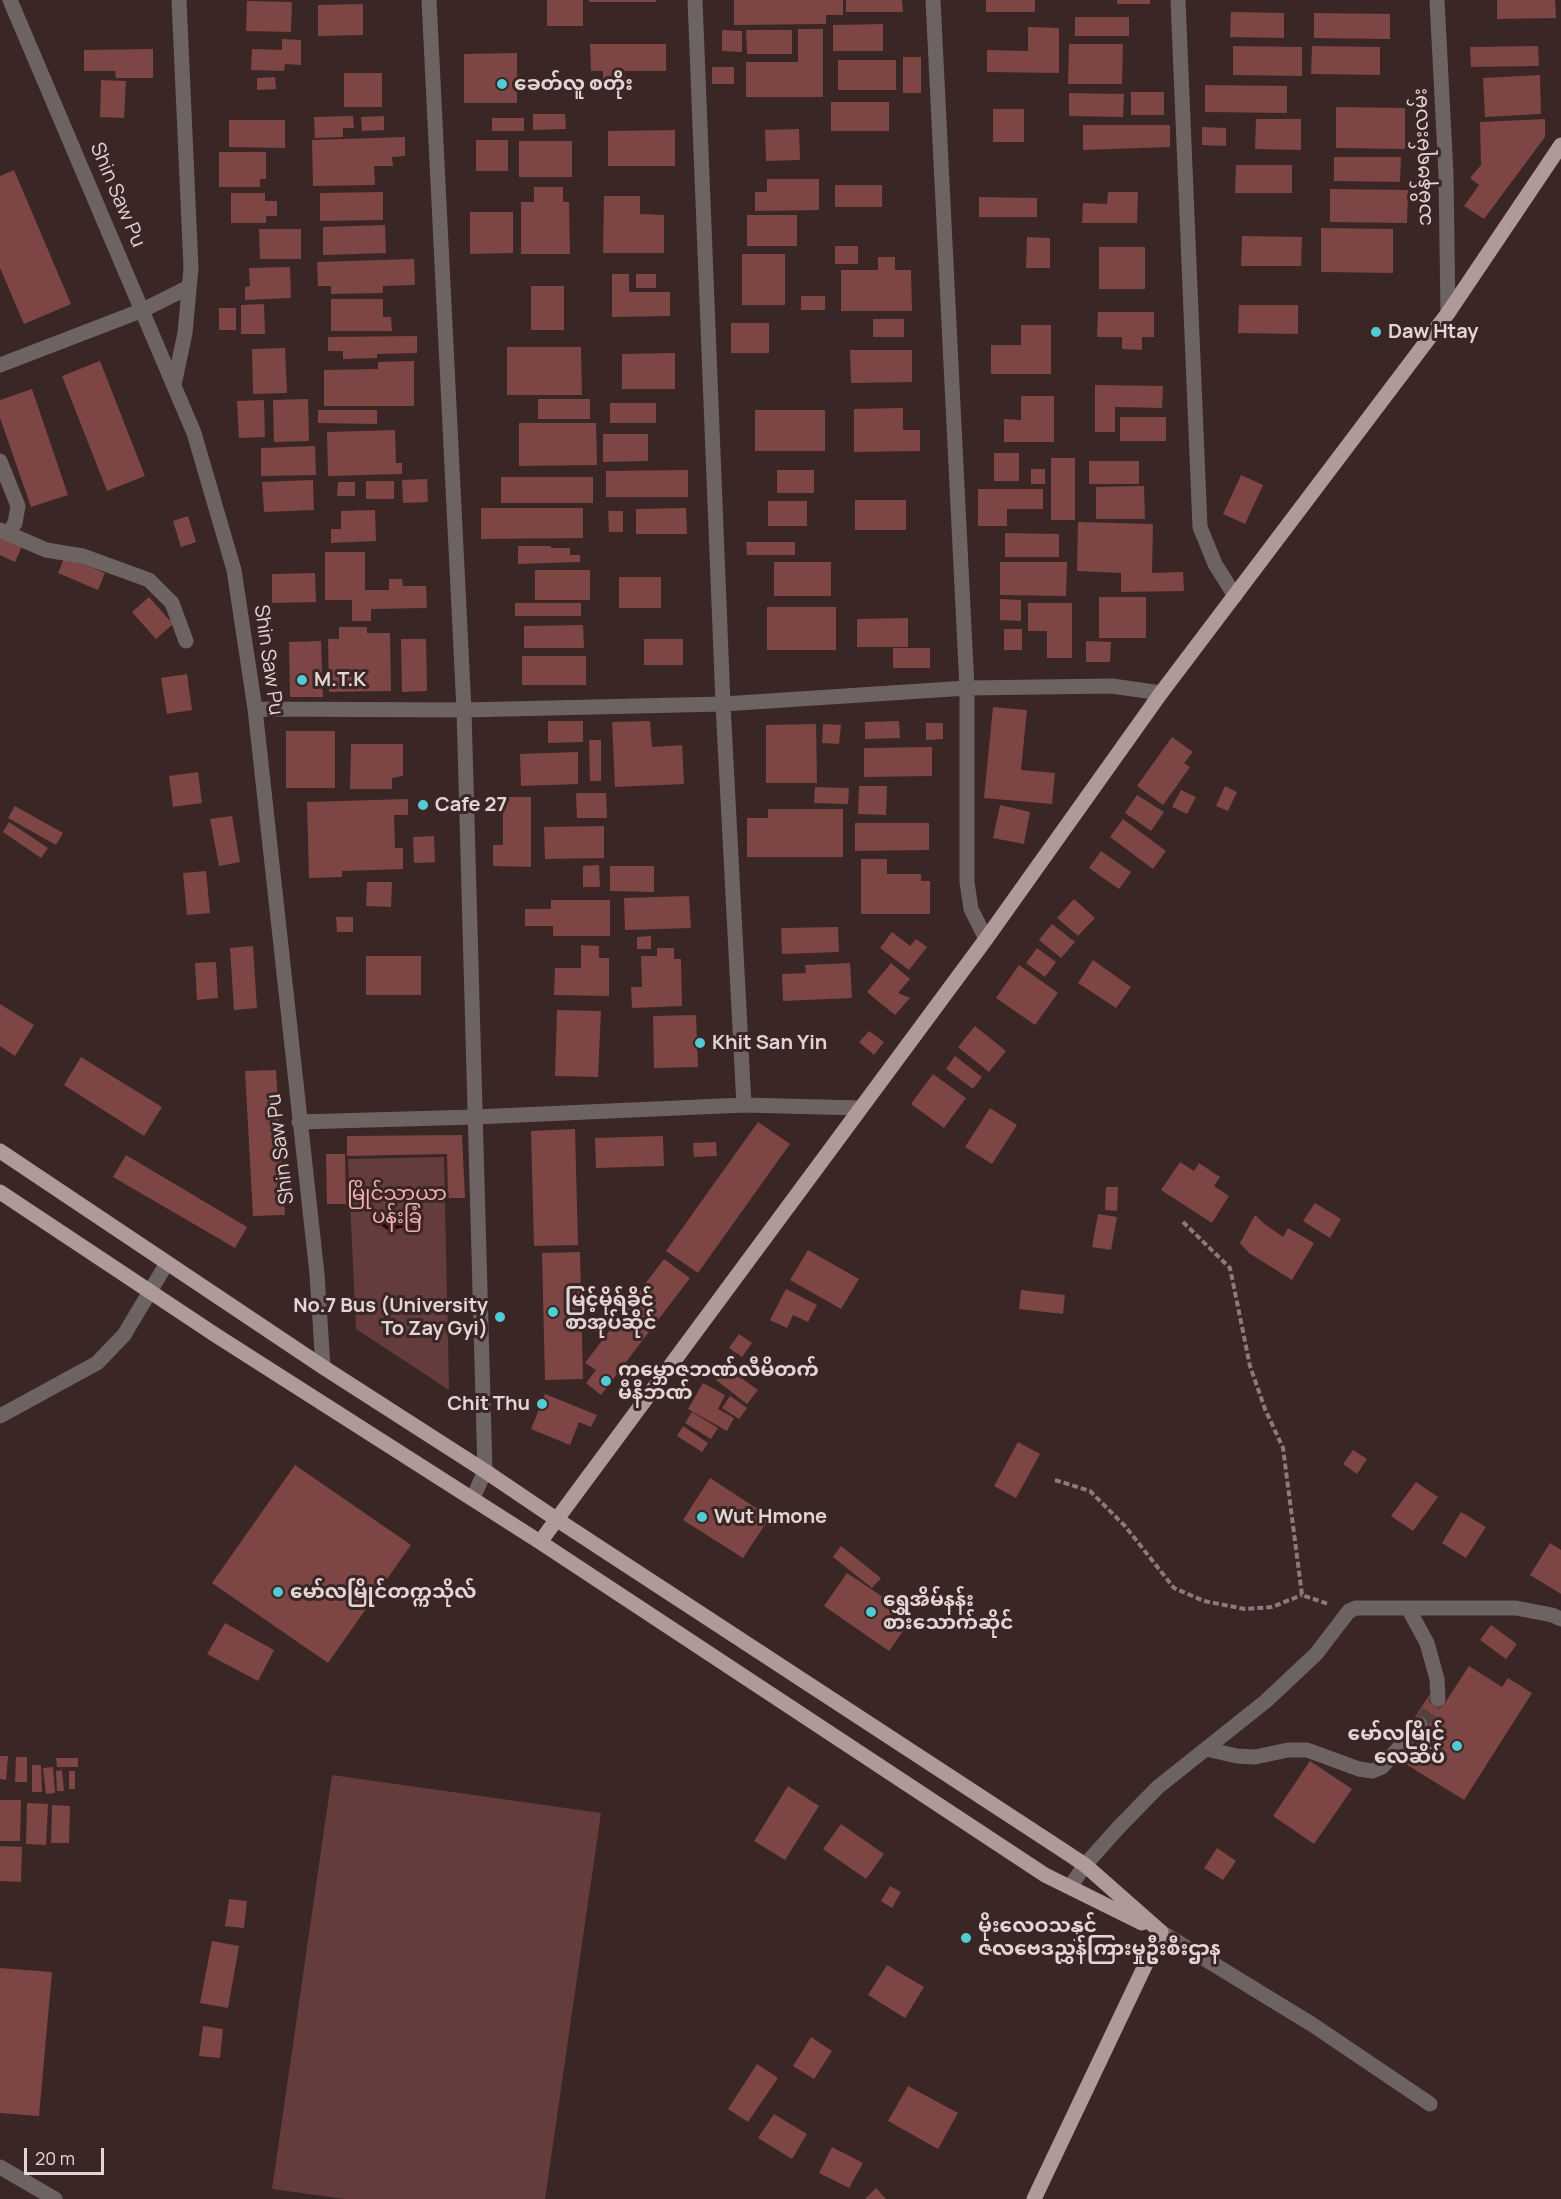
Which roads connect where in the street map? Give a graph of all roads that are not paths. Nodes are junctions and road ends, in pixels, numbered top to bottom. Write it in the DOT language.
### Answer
graph roads {
  1 [pos="10,0"];
  2 [pos="179,0"];
  3 [pos="429,0"];
  4 [pos="695,0"];
  5 [pos="933,0"];
  6 [pos="1178,0"];
  7 [pos="1437,0"];
  8 [pos="1561,145"];
  9 [pos="189,287"];
  10 [pos="143,310"];
  11 [pos="1448,313"];
  12 [pos="0,366"];
  13 [pos="174,386"];
  14 [pos="0,461"];
  15 [pos="4,532"];
  16 [pos="1235,596"];
  17 [pos="186,641"];
  18 [pos="967,688"];
  19 [pos="1161,693"];
  20 [pos="723,704"];
  21 [pos="255,709"];
  22 [pos="464,711"];
  23 [pos="986,939"];
  24 [pos="744,1105"];
  25 [pos="860,1108"];
  26 [pos="475,1117"];
  27 [pos="299,1122"];
  28 [pos="0,1151"];
  29 [pos="0,1192"];
  30 [pos="167,1263"];
  31 [pos="150,1290"];
  32 [pos="322,1367"];
  33 [pos="0,1416"];
  34 [pos="485,1471"];
  35 [pos="473,1498"];
  36 [pos="556,1520"];
  37 [pos="540,1542"];
  38 [pos="1408,1608"];
  39 [pos="1561,1619"];
  40 [pos="1437,1699"];
  41 [pos="1420,1724"];
  42 [pos="1206,1749"];
  43 [pos="1085,1865"];
  44 [pos="1070,1887"];
  45 [pos="1161,1932"];
  46 [pos="1430,2104"];
  47 [pos="0,2167"];
  48 [pos="55,2199"];
  49 [pos="1034,2199"];
  1 -- 10 [label="street, Shin Saw Pu"];
  2 -- 9 [label="street"];
  3 -- 22 [label="street"];
  4 -- 20 [label="street"];
  5 -- 18 [label="street"];
  6 -- 16 [label="street"];
  7 -- 11 [label="street, သမိန်ဗရမ်းလမ်း"];
  8 -- 11 [label="main road"];
  9 -- 10 [label="street"];
  9 -- 13 [label="street"];
  10 -- 12 [label="street"];
  10 -- 13 [label="street, Shin Saw Pu"];
  11 -- 16 [label="main road"];
  13 -- 21 [label="street, Shin Saw Pu"];
  14 -- 15 [label="street"];
  15 -- 17 [label="street"];
  16 -- 19 [label="main road"];
  18 -- 19 [label="street"];
  18 -- 20 [label="street"];
  18 -- 23 [label="street"];
  19 -- 23 [label="main road"];
  20 -- 22 [label="street"];
  20 -- 24 [label="street"];
  21 -- 22 [label="street"];
  21 -- 27 [label="street, Shin Saw Pu"];
  22 -- 26 [label="street"];
  23 -- 25 [label="main road"];
  24 -- 25 [label="street"];
  24 -- 26 [label="street"];
  25 -- 36 [label="main road"];
  26 -- 27 [label="street"];
  26 -- 34 [label="street"];
  27 -- 32 [label="street, Shin Saw Pu"];
  28 -- 30 [label="main road"];
  29 -- 31 [label="main road"];
  30 -- 31 [label="street"];
  30 -- 32 [label="main road"];
  31 -- 33 [label="street"];
  31 -- 35 [label="main road"];
  32 -- 34 [label="main road"];
  34 -- 35 [label="street"];
  34 -- 36 [label="main road"];
  35 -- 37 [label="main road"];
  36 -- 37 [label="main road"];
  36 -- 43 [label="main road"];
  37 -- 44 [label="main road"];
  38 -- 39 [label="street"];
  38 -- 40 [label="street"];
  38 -- 42 [label="street"];
  41 -- 42 [label="street"];
  42 -- 43 [label="street"];
  43 -- 44 [label="street"];
  43 -- 45 [label="main road"];
  44 -- 45 [label="main road"];
  45 -- 46 [label="street"];
  45 -- 49 [label="main road"];
  47 -- 48 [label="street"];
}
